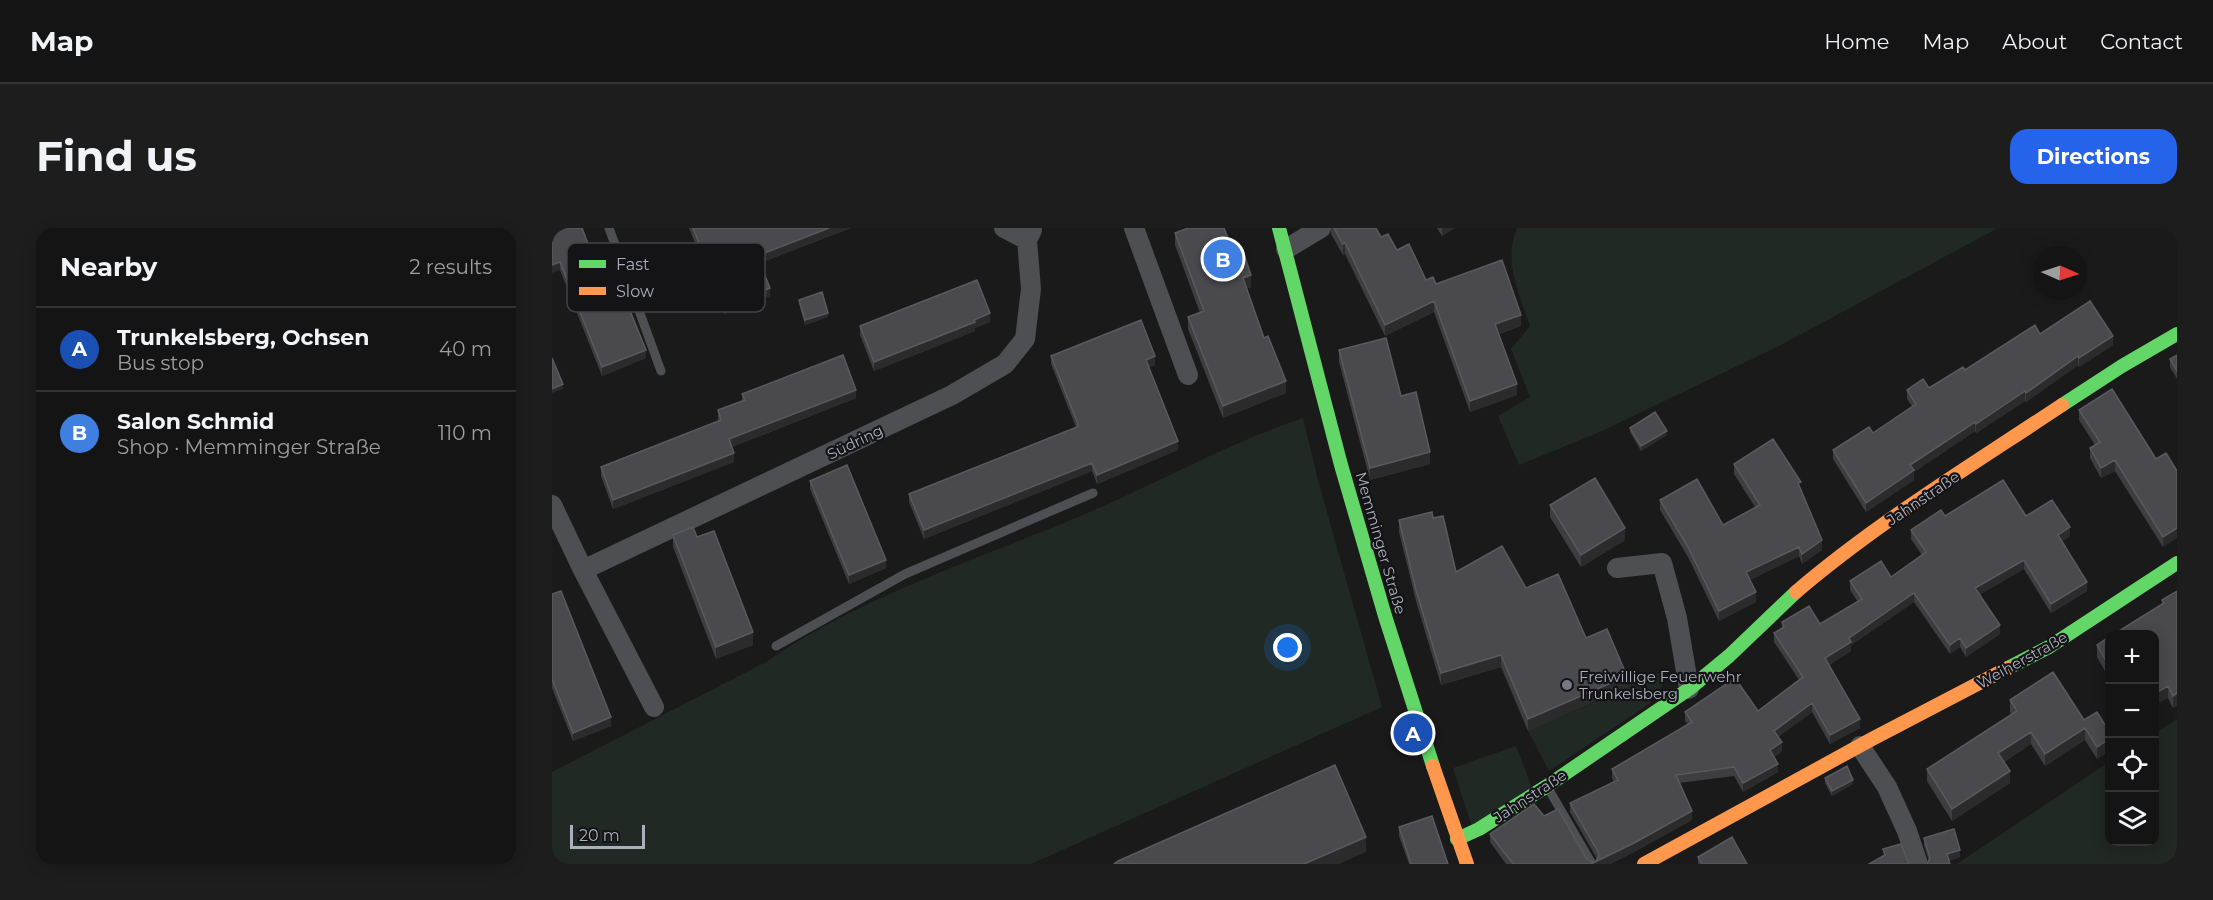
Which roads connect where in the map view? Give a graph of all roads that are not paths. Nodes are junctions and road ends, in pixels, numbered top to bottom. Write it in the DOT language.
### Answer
graph roads {
  1 [pos="609,228"];
  2 [pos="1004,228"];
  3 [pos="1134,228"];
  4 [pos="1279,228"];
  5 [pos="1321,228"];
  6 [pos="1030,234"];
  7 [pos="614,243"];
  8 [pos="1286,249"];
  9 [pos="640,312"];
  10 [pos="2177,334"];
  11 [pos="661,371"];
  12 [pos="1188,375"];
  13 [pos="1093,493"];
  14 [pos="552,505"];
  15 [pos="2177,563"];
  16 [pos="1617,568"];
  17 [pos="583,570"];
  18 [pos="776,646"];
  19 [pos="1689,688"];
  20 [pos="654,707"];
  21 [pos="1860,746"];
  22 [pos="1547,786"];
  23 [pos="1457,839"];
  24 [pos="1467,864"];
  25 [pos="1592,864"];
  26 [pos="1644,864"];
  27 [pos="1918,864"];
  1 -- 7 [label="lane"];
  2 -- 6 [label="street, Südring"];
  3 -- 12 [label="street"];
  4 -- 8 [label="street, Memminger Straße"];
  5 -- 8 [label="street"];
  6 -- 17 [label="street, Südring"];
  8 -- 23 [label="street, Memminger Straße"];
  9 -- 11 [label="lane"];
  10 -- 19 [label="street, Jahnstraße"];
  13 -- 18 [label="lane"];
  14 -- 17 [label="street"];
  15 -- 21 [label="street, Weiherstraße"];
  16 -- 19 [label="street"];
  17 -- 20 [label="street"];
  19 -- 22 [label="street, Jahnstraße"];
  21 -- 26 [label="street, Weiherstraße"];
  21 -- 27 [label="street"];
  22 -- 23 [label="street, Jahnstraße"];
  22 -- 25 [label="lane"];
  23 -- 24 [label="street, Memminger Straße"];
}
